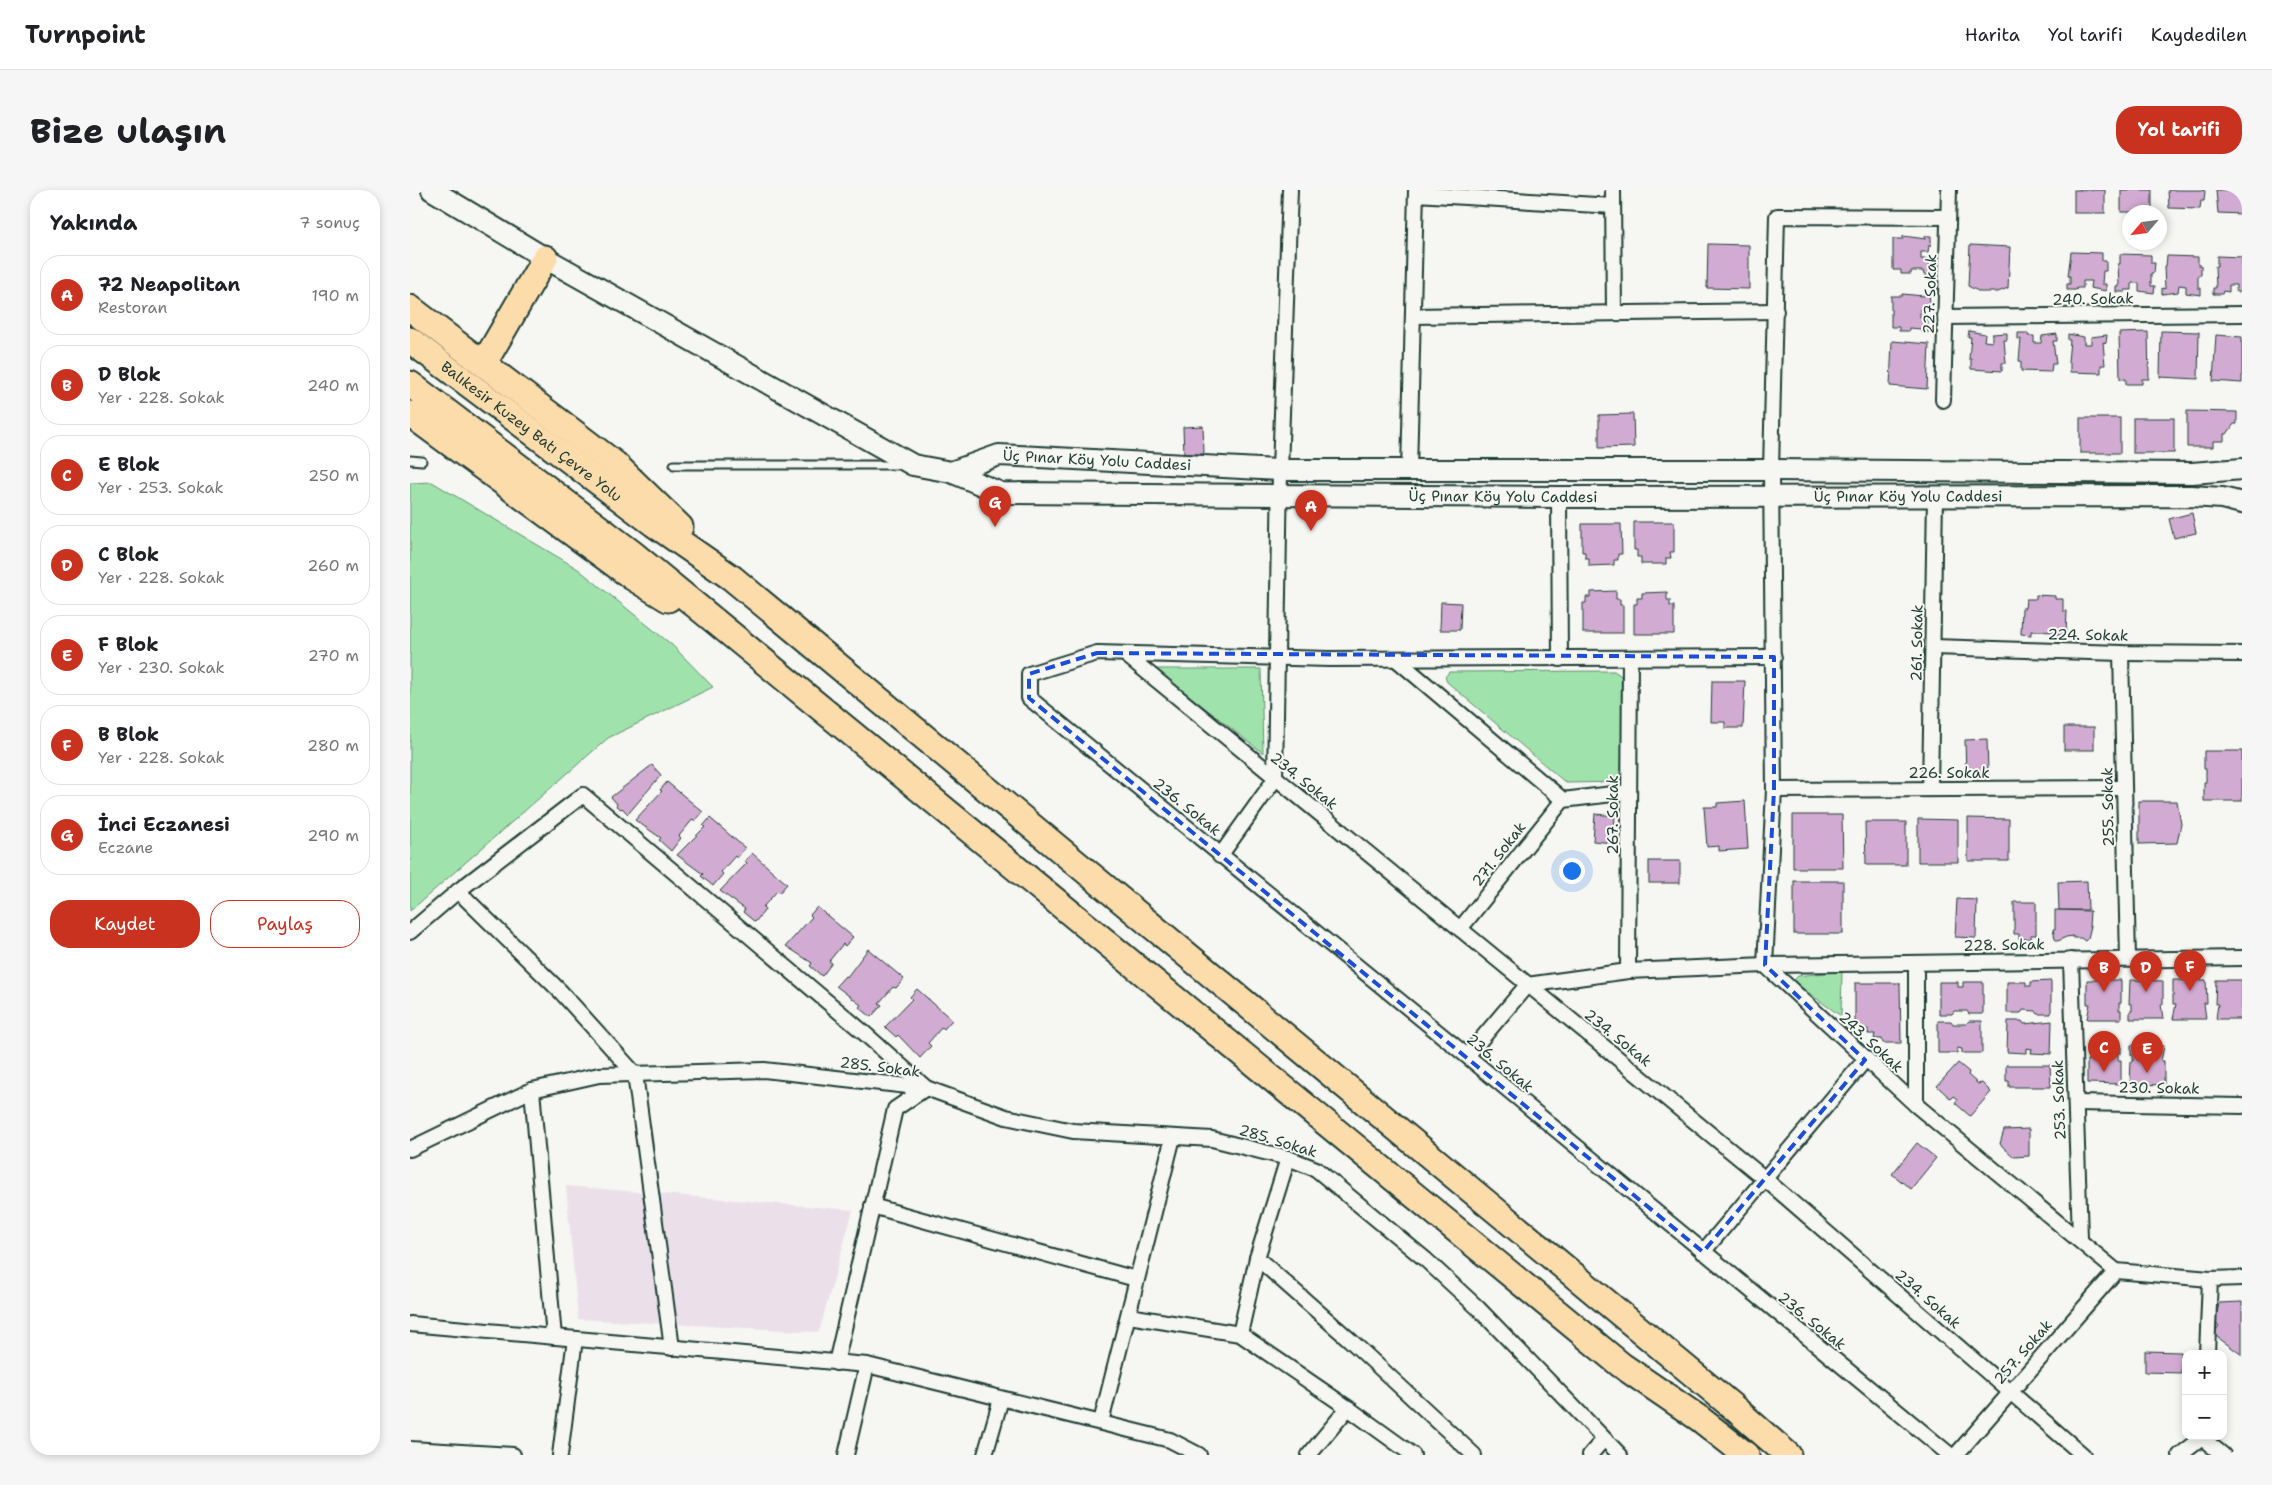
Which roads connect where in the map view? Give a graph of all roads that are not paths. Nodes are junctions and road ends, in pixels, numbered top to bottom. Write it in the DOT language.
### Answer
graph roads {
  1 [pos="432,190"];
  2 [pos="1290,190"];
  3 [pos="1613,190"];
  4 [pos="1949,190"];
  5 [pos="1416,192"];
  6 [pos="1613,206"];
  7 [pos="1948,216"];
  8 [pos="545,258"];
  9 [pos="410,308"];
  10 [pos="1776,311"];
  11 [pos="1614,313"];
  12 [pos="2242,314"];
  13 [pos="1413,316"];
  14 [pos="1945,317"];
  15 [pos="410,340"];
  16 [pos="484,363"];
  17 [pos="410,384"];
  18 [pos="1942,400"];
  19 [pos="410,414"];
  20 [pos="410,460"];
  21 [pos="422,460"];
  22 [pos="674,465"];
  23 [pos="913,465"];
  24 [pos="2242,469"];
  25 [pos="1280,470"];
  26 [pos="1771,470"];
  27 [pos="1409,471"];
  28 [pos="951,472"];
  29 [pos="1279,496"];
  30 [pos="1559,497"];
  31 [pos="1771,497"];
  32 [pos="1936,497"];
  33 [pos="2242,503"];
  34 [pos="732,578"];
  35 [pos="1934,647"];
  36 [pos="752,652"];
  37 [pos="2121,653"];
  38 [pos="1125,654"];
  39 [pos="2242,654"];
  40 [pos="1774,657"];
  41 [pos="1276,658"];
  42 [pos="1396,659"];
  43 [pos="1560,659"];
  44 [pos="1630,659"];
  45 [pos="1275,779"];
  46 [pos="2124,788"];
  47 [pos="1930,789"];
  48 [pos="1774,790"];
  49 [pos="1629,792"];
  50 [pos="1563,800"];
  51 [pos="1220,856"];
  52 [pos="458,891"];
  53 [pos="1460,929"];
  54 [pos="410,932"];
  55 [pos="2242,958"];
  56 [pos="2071,960"];
  57 [pos="2128,960"];
  58 [pos="1916,963"];
  59 [pos="1766,965"];
  60 [pos="1628,971"];
  61 [pos="1527,984"];
  62 [pos="1467,1056"];
  63 [pos="1865,1060"];
  64 [pos="635,1074"];
  65 [pos="926,1088"];
  66 [pos="532,1090"];
  67 [pos="2076,1103"];
  68 [pos="1916,1105"];
  69 [pos="2242,1106"];
  70 [pos="1173,1137"];
  71 [pos="410,1149"];
  72 [pos="1288,1158"];
  73 [pos="1765,1179"];
  74 [pos="872,1206"];
  75 [pos="2080,1238"];
  76 [pos="1703,1252"];
  77 [pos="1257,1258"];
  78 [pos="2116,1270"];
  79 [pos="2210,1278"];
  80 [pos="2242,1278"];
  81 [pos="1136,1279"];
  82 [pos="1129,1316"];
  83 [pos="410,1324"];
  84 [pos="1240,1334"];
  85 [pos="554,1337"];
  86 [pos="575,1339"];
  87 [pos="672,1348"];
  88 [pos="2206,1350"];
  89 [pos="836,1363"];
  90 [pos="1621,1365"];
  91 [pos="867,1366"];
  92 [pos="2010,1391"];
  93 [pos="1001,1399"];
  94 [pos="1348,1408"];
  95 [pos="1101,1422"];
  96 [pos="1603,1440"];
  97 [pos="2198,1440"];
  98 [pos="2206,1440"];
  99 [pos="410,1449"];
  100 [pos="513,1455"];
  101 [pos="560,1455"];
  102 [pos="846,1455"];
  103 [pos="985,1455"];
  104 [pos="1199,1455"];
  105 [pos="1309,1455"];
  106 [pos="1413,1455"];
  107 [pos="1474,1455"];
  108 [pos="1590,1455"];
  109 [pos="1620,1455"];
  110 [pos="1721,1455"];
  111 [pos="1746,1455"];
  112 [pos="1788,1455"];
  113 [pos="1950,1455"];
  114 [pos="1956,1455"];
  115 [pos="2083,1455"];
  116 [pos="2180,1455"];
  117 [pos="2224,1455"];
  1 -- 8 [label="main road"];
  2 -- 25 [label="street"];
  3 -- 6 [label="street"];
  4 -- 7 [label="street, 227. Sokak"];
  5 -- 6 [label="street"];
  5 -- 13 [label="street"];
  6 -- 11 [label="street"];
  7 -- 10 [label="street"];
  7 -- 14 [label="street, 227. Sokak"];
  8 -- 16 [label="highway"];
  8 -- 23 [label="main road"];
  9 -- 16 [label="highway"];
  10 -- 11 [label="street"];
  10 -- 26 [label="street"];
  11 -- 13 [label="street"];
  12 -- 14 [label="street, 240. Sokak"];
  13 -- 27 [label="street"];
  14 -- 18 [label="street, 227. Sokak"];
  15 -- 34 [label="highway, Balıkesir Kuzey Batı Çevre Yolu"];
  16 -- 34 [label="highway"];
  17 -- 36 [label="highway"];
  19 -- 36 [label="highway"];
  20 -- 21 [label="lane"];
  22 -- 23 [label="lane"];
  23 -- 28 [label="main road"];
  24 -- 26 [label="main road, Üç Pınar Köy Yolu Caddesi"];
  25 -- 27 [label="main road, Üç Pınar Köy Yolu Caddesi"];
  25 -- 28 [label="main road, Üç Pınar Köy Yolu Caddesi"];
  25 -- 29 [label="street"];
  26 -- 27 [label="main road, Üç Pınar Köy Yolu Caddesi"];
  26 -- 31 [label="street"];
  28 -- 29 [label="main road, Üç Pınar Köy Yolu Caddesi"];
  29 -- 30 [label="main road, Üç Pınar Köy Yolu Caddesi"];
  29 -- 41 [label="street"];
  30 -- 31 [label="main road, Üç Pınar Köy Yolu Caddesi"];
  30 -- 43 [label="street"];
  31 -- 32 [label="main road, Üç Pınar Köy Yolu Caddesi"];
  31 -- 40 [label="street"];
  32 -- 33 [label="main road, Üç Pınar Köy Yolu Caddesi"];
  32 -- 35 [label="street, 261. Sokak"];
  34 -- 112 [label="highway"];
  35 -- 37 [label="street, 224. Sokak"];
  35 -- 47 [label="street, 261. Sokak"];
  36 -- 90 [label="highway"];
  37 -- 39 [label="street, 224. Sokak"];
  37 -- 46 [label="street, 255. Sokak"];
  38 -- 41 [label="street"];
  38 -- 45 [label="street, 234. Sokak"];
  38 -- 51 [label="street, 236. Sokak"];
  40 -- 44 [label="street"];
  40 -- 48 [label="street"];
  41 -- 42 [label="street"];
  41 -- 45 [label="street"];
  42 -- 43 [label="street"];
  42 -- 50 [label="street"];
  43 -- 44 [label="street"];
  44 -- 49 [label="street, 267. Sokak"];
  45 -- 51 [label="street"];
  45 -- 53 [label="street, 234. Sokak"];
  46 -- 47 [label="street, 226. Sokak"];
  46 -- 57 [label="street, 255. Sokak"];
  47 -- 48 [label="street, 226. Sokak"];
  48 -- 59 [label="street"];
  49 -- 50 [label="street"];
  49 -- 60 [label="street, 267. Sokak"];
  50 -- 53 [label="street, 271. Sokak"];
  51 -- 62 [label="street, 236. Sokak"];
  52 -- 54 [label="street"];
  52 -- 64 [label="street"];
  52 -- 65 [label="street"];
  53 -- 61 [label="street, 234. Sokak"];
  55 -- 57 [label="street, 228. Sokak"];
  56 -- 57 [label="street, 228. Sokak"];
  56 -- 58 [label="street, 228. Sokak"];
  56 -- 67 [label="street, 253. Sokak"];
  58 -- 59 [label="street, 228. Sokak"];
  58 -- 68 [label="street"];
  59 -- 60 [label="street"];
  59 -- 63 [label="street, 243. Sokak"];
  60 -- 61 [label="street"];
  61 -- 62 [label="street"];
  61 -- 73 [label="street, 234. Sokak"];
  62 -- 76 [label="street, 236. Sokak"];
  63 -- 68 [label="street, 243. Sokak"];
  63 -- 73 [label="street"];
  64 -- 65 [label="street, 285. Sokak"];
  64 -- 66 [label="street, 285. Sokak"];
  64 -- 87 [label="street"];
  65 -- 70 [label="street, 285. Sokak"];
  65 -- 74 [label="street"];
  66 -- 71 [label="street, 285. Sokak"];
  66 -- 85 [label="street"];
  67 -- 69 [label="street, 230. Sokak"];
  67 -- 75 [label="street, 253. Sokak"];
  68 -- 75 [label="street, 243. Sokak"];
  70 -- 72 [label="street, 285. Sokak"];
  70 -- 81 [label="street"];
  72 -- 77 [label="street"];
  72 -- 96 [label="street, 285. Sokak"];
  73 -- 76 [label="street"];
  73 -- 92 [label="street, 234. Sokak"];
  74 -- 81 [label="street"];
  74 -- 89 [label="street"];
  75 -- 78 [label="street, 243. Sokak"];
  76 -- 113 [label="street, 236. Sokak"];
  77 -- 84 [label="street"];
  77 -- 107 [label="street"];
  78 -- 79 [label="street"];
  78 -- 92 [label="street, 257. Sokak"];
  79 -- 80 [label="street"];
  79 -- 88 [label="street"];
  81 -- 82 [label="street"];
  82 -- 84 [label="street"];
  82 -- 95 [label="street"];
  83 -- 85 [label="street"];
  84 -- 94 [label="street"];
  85 -- 86 [label="street"];
  86 -- 87 [label="street"];
  86 -- 101 [label="street"];
  87 -- 89 [label="street"];
  89 -- 91 [label="street"];
  90 -- 110 [label="highway"];
  90 -- 111 [label="highway"];
  91 -- 93 [label="street"];
  91 -- 102 [label="street"];
  92 -- 114 [label="street, 257. Sokak"];
  92 -- 115 [label="street, 234. Sokak"];
  93 -- 95 [label="street"];
  93 -- 103 [label="street"];
  94 -- 105 [label="street"];
  94 -- 106 [label="street"];
  95 -- 104 [label="street"];
  96 -- 108 [label="street"];
  96 -- 109 [label="street, 285. Sokak"];
  97 -- 116 [label="street"];
  98 -- 117 [label="street"];
  99 -- 100 [label="street"];
}
